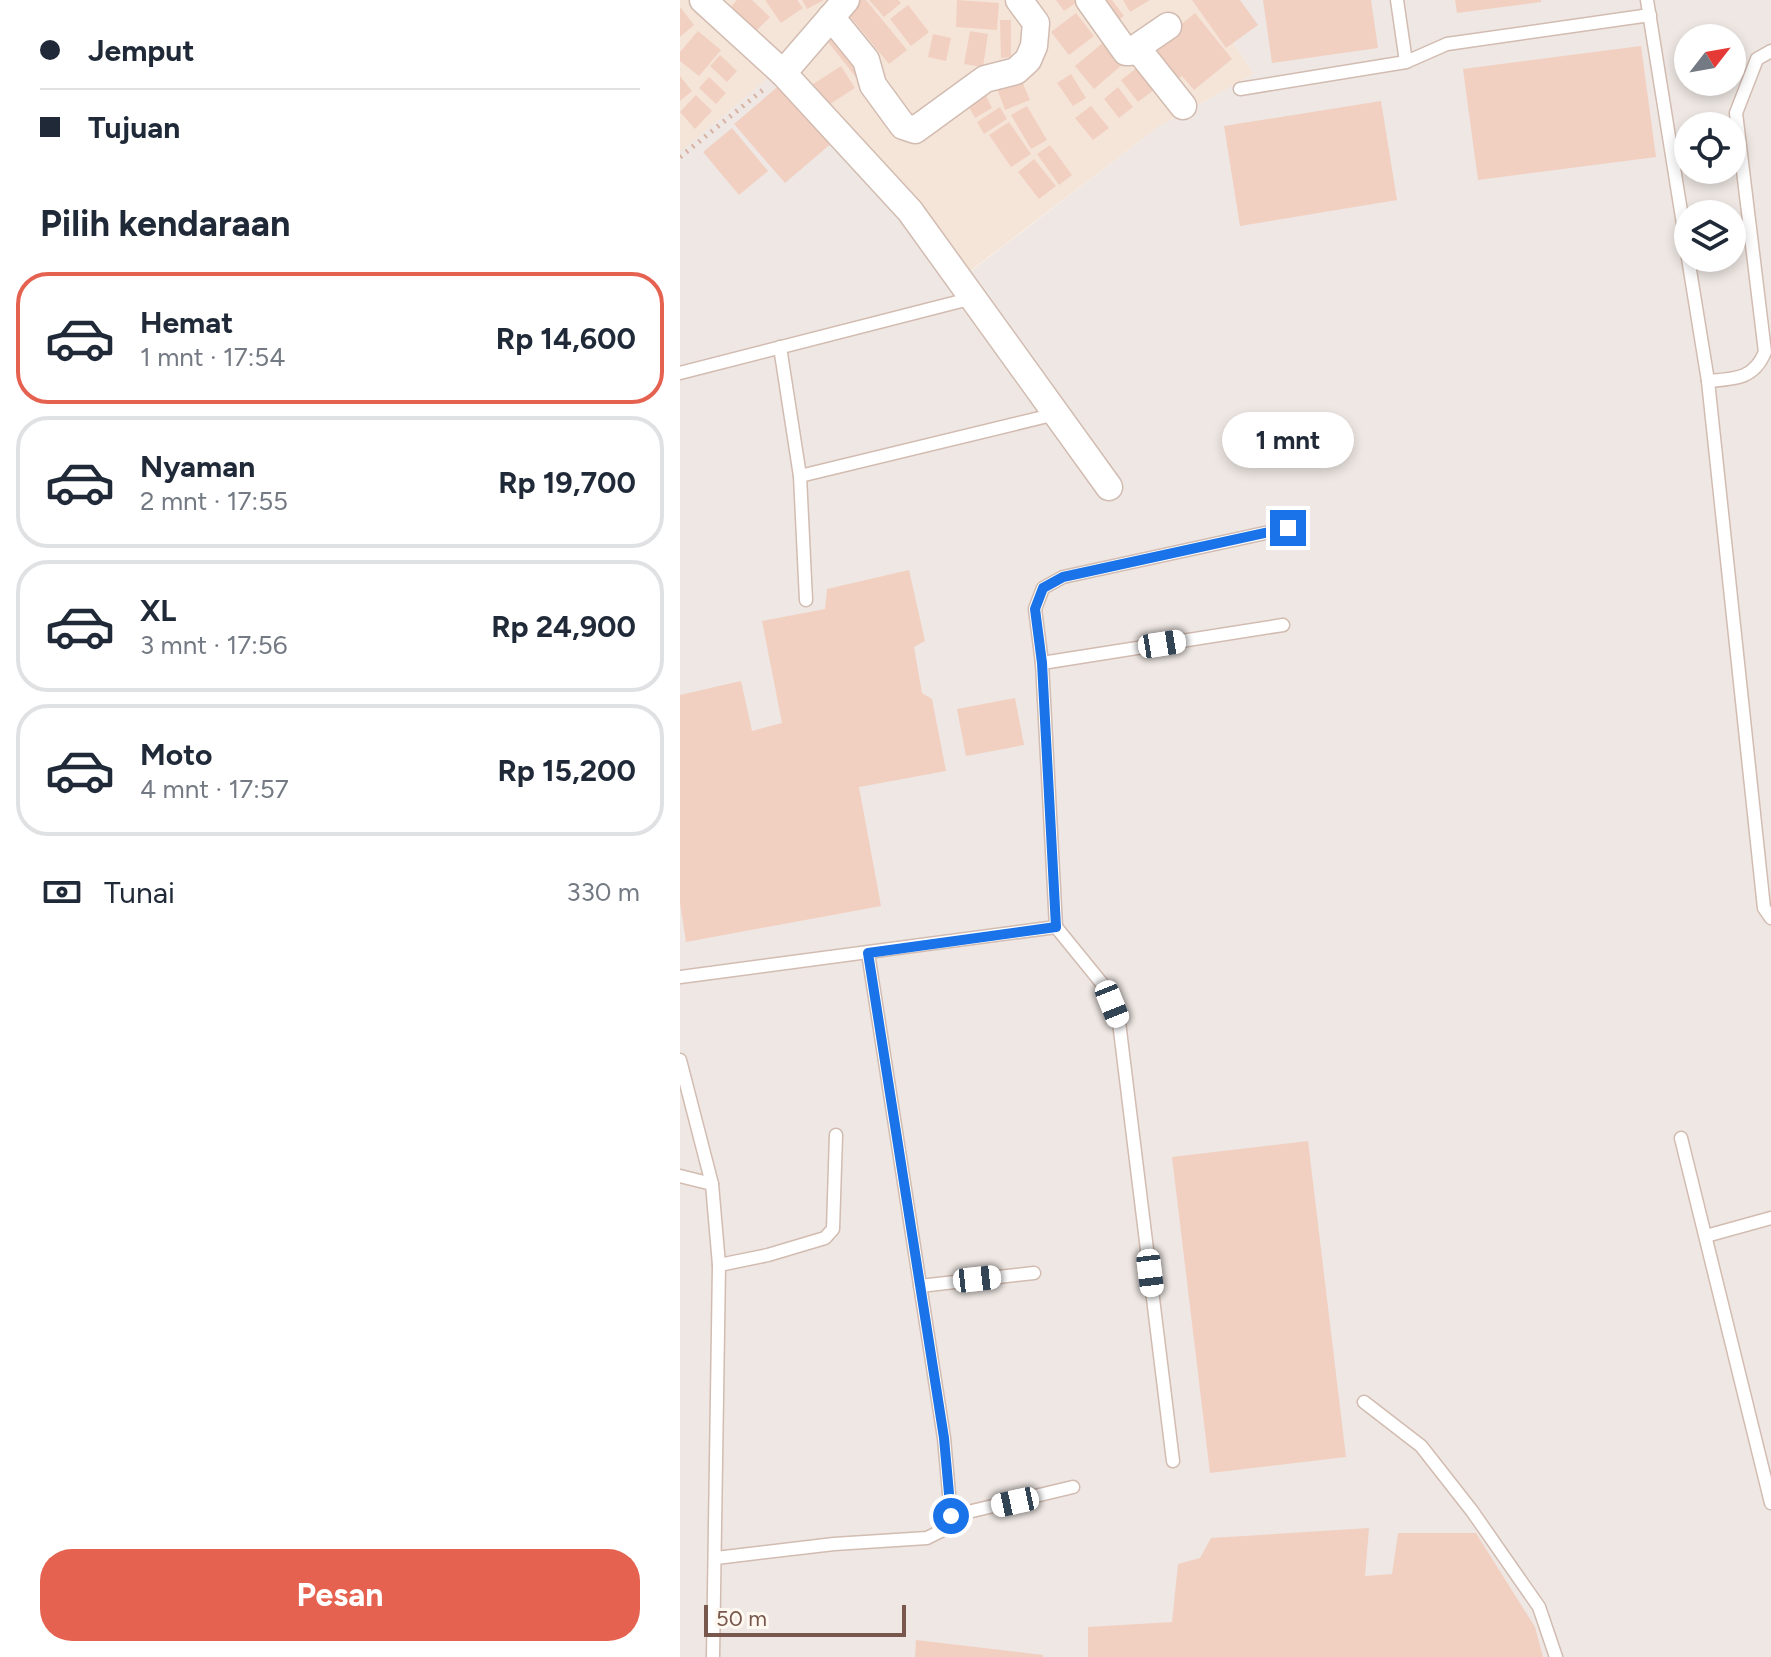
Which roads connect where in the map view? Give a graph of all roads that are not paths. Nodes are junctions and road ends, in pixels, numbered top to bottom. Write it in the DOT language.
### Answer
graph roads {
  1 [pos="703,0"];
  2 [pos="1019,0"];
  3 [pos="1089,0"];
  4 [pos="1397,0"];
  5 [pos="1647,0"];
  6 [pos="838,8"];
  7 [pos="1650,15"];
  8 [pos="1168,26"];
  9 [pos="1137,48"];
  10 [pos="1771,51"];
  11 [pos="1406,62"];
  12 [pos="783,73"];
  13 [pos="1240,89"];
  14 [pos="1183,106"];
  15 [pos="1679,200"];
  16 [pos="1691,272"];
  17 [pos="973,298"];
  18 [pos="780,347"];
  19 [pos="680,373"];
  20 [pos="1708,381"];
  21 [pos="1056,414"];
  22 [pos="800,476"];
  23 [pos="1109,487"];
  24 [pos="1288,528"];
  25 [pos="806,600"];
  26 [pos="1283,625"];
  27 [pos="1042,663"];
  28 [pos="1771,918"];
  29 [pos="1056,927"];
  30 [pos="868,953"];
  31 [pos="680,977"];
  32 [pos="680,1060"];
  33 [pos="836,1135"];
  34 [pos="1681,1138"];
  35 [pos="680,1176"];
  36 [pos="712,1184"];
  37 [pos="1771,1218"];
  38 [pos="1706,1236"];
  39 [pos="719,1265"];
  40 [pos="1034,1273"];
  41 [pos="920,1286"];
  42 [pos="1364,1402"];
  43 [pos="1173,1461"];
  44 [pos="1073,1487"];
  45 [pos="1771,1503"];
  46 [pos="951,1516"];
  47 [pos="716,1558"];
  48 [pos="713,1657"];
  49 [pos="1556,1657"];
  1 -- 12 [label="street"];
  2 -- 6 [label="street"];
  3 -- 9 [label="street"];
  4 -- 11 [label="lane"];
  5 -- 7 [label="lane"];
  6 -- 12 [label="street"];
  7 -- 11 [label="lane"];
  7 -- 15 [label="lane"];
  8 -- 9 [label="street"];
  9 -- 14 [label="street"];
  10 -- 20 [label="lane"];
  11 -- 13 [label="lane"];
  12 -- 17 [label="street"];
  16 -- 20 [label="lane"];
  17 -- 18 [label="lane"];
  17 -- 21 [label="street"];
  18 -- 19 [label="lane"];
  18 -- 22 [label="lane"];
  20 -- 28 [label="lane"];
  21 -- 22 [label="lane"];
  21 -- 23 [label="street"];
  22 -- 25 [label="lane"];
  24 -- 27 [label="lane"];
  26 -- 27 [label="lane"];
  27 -- 29 [label="lane"];
  29 -- 30 [label="lane"];
  29 -- 43 [label="lane"];
  30 -- 31 [label="lane"];
  30 -- 41 [label="lane"];
  32 -- 36 [label="lane"];
  33 -- 39 [label="lane"];
  34 -- 38 [label="lane"];
  35 -- 36 [label="lane"];
  36 -- 39 [label="lane"];
  37 -- 38 [label="lane"];
  38 -- 45 [label="lane"];
  39 -- 47 [label="lane"];
  40 -- 41 [label="lane"];
  41 -- 46 [label="lane"];
  42 -- 49 [label="lane"];
  44 -- 46 [label="lane"];
  46 -- 47 [label="lane"];
  47 -- 48 [label="lane"];
}
